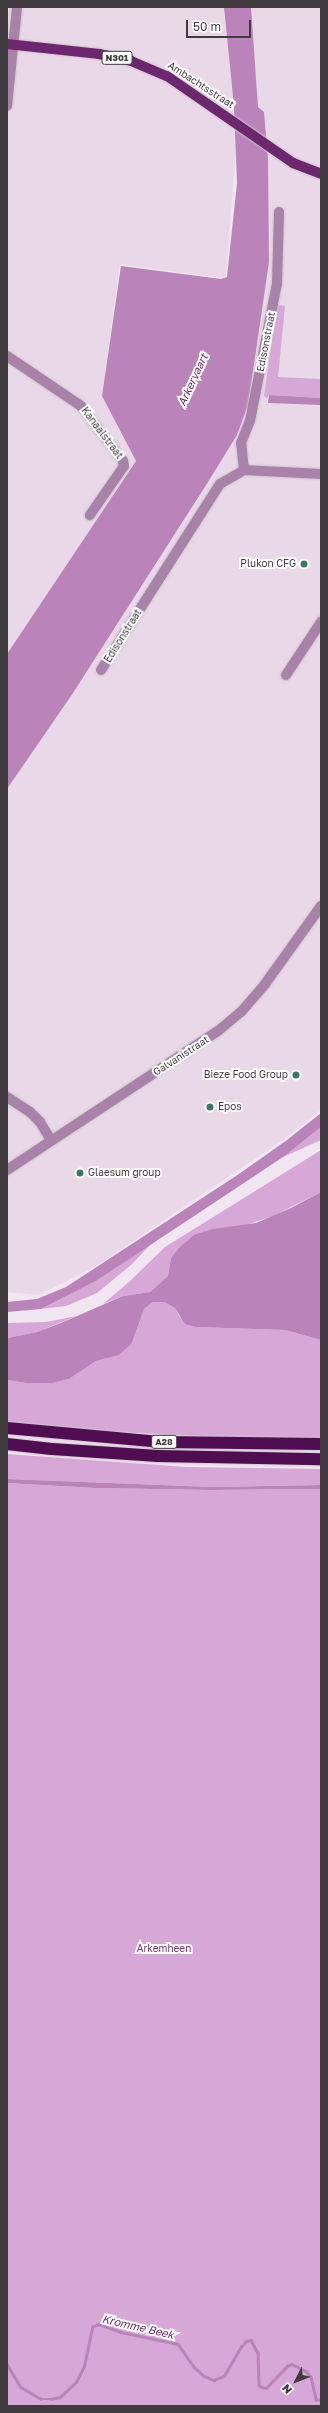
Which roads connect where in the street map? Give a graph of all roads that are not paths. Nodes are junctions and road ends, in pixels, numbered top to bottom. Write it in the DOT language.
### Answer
graph roads {
  1 [pos="17,7"];
  2 [pos="10,45"];
  3 [pos="7,106"];
  4 [pos="321,174"];
  5 [pos="280,212"];
  6 [pos="7,356"];
  7 [pos="244,470"];
  8 [pos="321,474"];
  9 [pos="90,515"];
  10 [pos="321,622"];
  11 [pos="101,670"];
  12 [pos="286,675"];
  13 [pos="321,906"];
  14 [pos="7,1097"];
  15 [pos="51,1140"];
  16 [pos="7,1170"];
  17 [pos="7,1428"];
  18 [pos="7,1444"];
  19 [pos="321,1444"];
  20 [pos="321,1459"];
  1 -- 2 [label="street"];
  2 -- 3 [label="street"];
  2 -- 4 [label="main road, Ambachtsstraat / N301"];
  5 -- 7 [label="street, Edisonstraat"];
  6 -- 9 [label="street, Kanaalstraat"];
  7 -- 8 [label="street"];
  7 -- 11 [label="street, Edisonstraat"];
  10 -- 12 [label="street"];
  13 -- 15 [label="street, Galvanistraat"];
  14 -- 15 [label="street"];
  15 -- 16 [label="street, Galvanistraat"];
  17 -- 19 [label="highway, A28"];
  18 -- 20 [label="highway, A28"];
}
